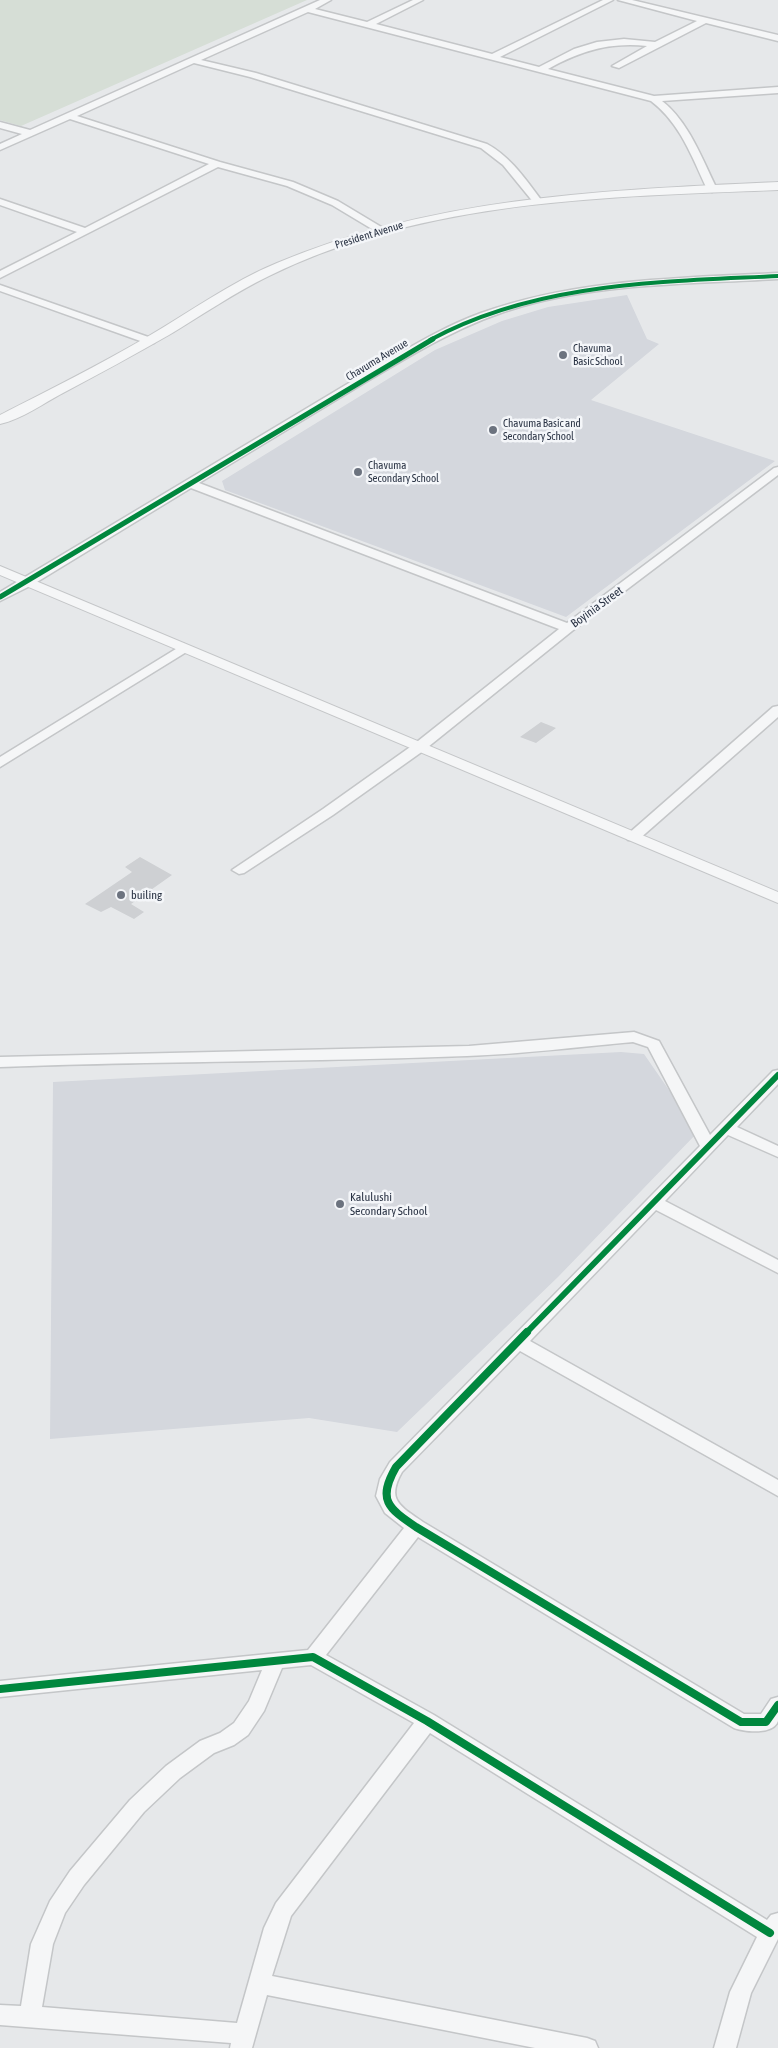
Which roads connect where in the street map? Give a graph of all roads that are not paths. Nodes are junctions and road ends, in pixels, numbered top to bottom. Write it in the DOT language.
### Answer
graph roads {
  1 [pos="327,0"];
  2 [pos="419,0"];
  3 [pos="609,0"];
  4 [pos="622,0"];
  5 [pos="307,9"];
  6 [pos="705,20"];
  7 [pos="368,24"];
  8 [pos="778,38"];
  9 [pos="657,45"];
  10 [pos="493,57"];
  11 [pos="191,60"];
  12 [pos="616,66"];
  13 [pos="539,70"];
  14 [pos="778,90"];
  15 [pos="654,99"];
  16 [pos="70,116"];
  17 [pos="0,125"];
  18 [pos="30,133"];
  19 [pos="0,147"];
  20 [pos="218,164"];
  21 [pos="778,186"];
  22 [pos="712,189"];
  23 [pos="537,201"];
  24 [pos="0,202"];
  25 [pos="380,230"];
  26 [pos="85,231"];
  27 [pos="0,275"];
  28 [pos="778,276"];
  29 [pos="0,288"];
  30 [pos="150,341"];
  31 [pos="0,420"];
  32 [pos="778,470"];
  33 [pos="191,484"];
  34 [pos="0,570"];
  35 [pos="28,582"];
  36 [pos="0,597"];
  37 [pos="568,628"];
  38 [pos="184,648"];
  39 [pos="778,710"];
  40 [pos="418,748"];
  41 [pos="0,750"];
  42 [pos="13,756"];
  43 [pos="0,763"];
  44 [pos="633,837"];
  45 [pos="239,870"];
  46 [pos="778,898"];
  47 [pos="0,1062"];
  48 [pos="778,1075"];
  49 [pos="726,1128"];
  50 [pos="708,1146"];
  51 [pos="778,1152"];
  52 [pos="655,1203"];
  53 [pos="778,1267"];
  54 [pos="518,1342"];
  55 [pos="778,1489"];
  56 [pos="416,1526"];
  57 [pos="313,1657"];
  58 [pos="275,1661"];
  59 [pos="0,1689"];
  60 [pos="778,1705"];
  61 [pos="427,1721"];
  62 [pos="774,1928"];
  63 [pos="260,1984"];
  64 [pos="0,2015"];
  65 [pos="30,2016"];
  66 [pos="243,2041"];
  67 [pos="586,2048"];
  68 [pos="725,2048"];
  1 -- 5 [label="street"];
  2 -- 7 [label="street"];
  3 -- 10 [label="street"];
  4 -- 6 [label="street"];
  5 -- 7 [label="street"];
  5 -- 11 [label="street"];
  6 -- 8 [label="street"];
  6 -- 9 [label="street"];
  7 -- 10 [label="street"];
  9 -- 12 [label="street"];
  9 -- 13 [label="street"];
  10 -- 13 [label="street"];
  11 -- 16 [label="street"];
  11 -- 23 [label="street"];
  13 -- 15 [label="street"];
  14 -- 15 [label="street"];
  15 -- 22 [label="street"];
  16 -- 18 [label="street"];
  16 -- 20 [label="street"];
  17 -- 18 [label="street"];
  18 -- 19 [label="street"];
  20 -- 25 [label="street"];
  20 -- 26 [label="street"];
  21 -- 22 [label="street, President Avenue"];
  22 -- 23 [label="street, President Avenue"];
  23 -- 25 [label="street, President Avenue"];
  24 -- 26 [label="street"];
  25 -- 30 [label="street, President Avenue"];
  26 -- 27 [label="street"];
  28 -- 33 [label="street, Chavuma Avenue"];
  29 -- 30 [label="street"];
  30 -- 31 [label="street, President Avenue"];
  32 -- 37 [label="street, Boyinia Street"];
  33 -- 35 [label="street, Chavuma Avenue"];
  33 -- 37 [label="street"];
  34 -- 35 [label="street"];
  35 -- 36 [label="street, Chavuma Avenue"];
  35 -- 38 [label="street"];
  37 -- 40 [label="street, Boyinia Street"];
  38 -- 40 [label="street"];
  38 -- 42 [label="street"];
  39 -- 44 [label="street"];
  40 -- 44 [label="street"];
  40 -- 45 [label="street, Boyinia Street"];
  41 -- 42 [label="street"];
  42 -- 43 [label="street"];
  44 -- 46 [label="street"];
  47 -- 50 [label="street"];
  48 -- 49 [label="street"];
  49 -- 50 [label="street"];
  49 -- 51 [label="street"];
  50 -- 52 [label="street"];
  52 -- 53 [label="street"];
  52 -- 54 [label="street"];
  54 -- 55 [label="street"];
  54 -- 56 [label="street"];
  56 -- 57 [label="street"];
  56 -- 60 [label="street"];
  57 -- 58 [label="street"];
  57 -- 61 [label="street"];
  58 -- 59 [label="street"];
  58 -- 65 [label="street"];
  61 -- 62 [label="street"];
  61 -- 63 [label="street"];
  62 -- 68 [label="street"];
  63 -- 66 [label="street"];
  63 -- 67 [label="street"];
  64 -- 65 [label="street"];
  65 -- 66 [label="street"];
}
